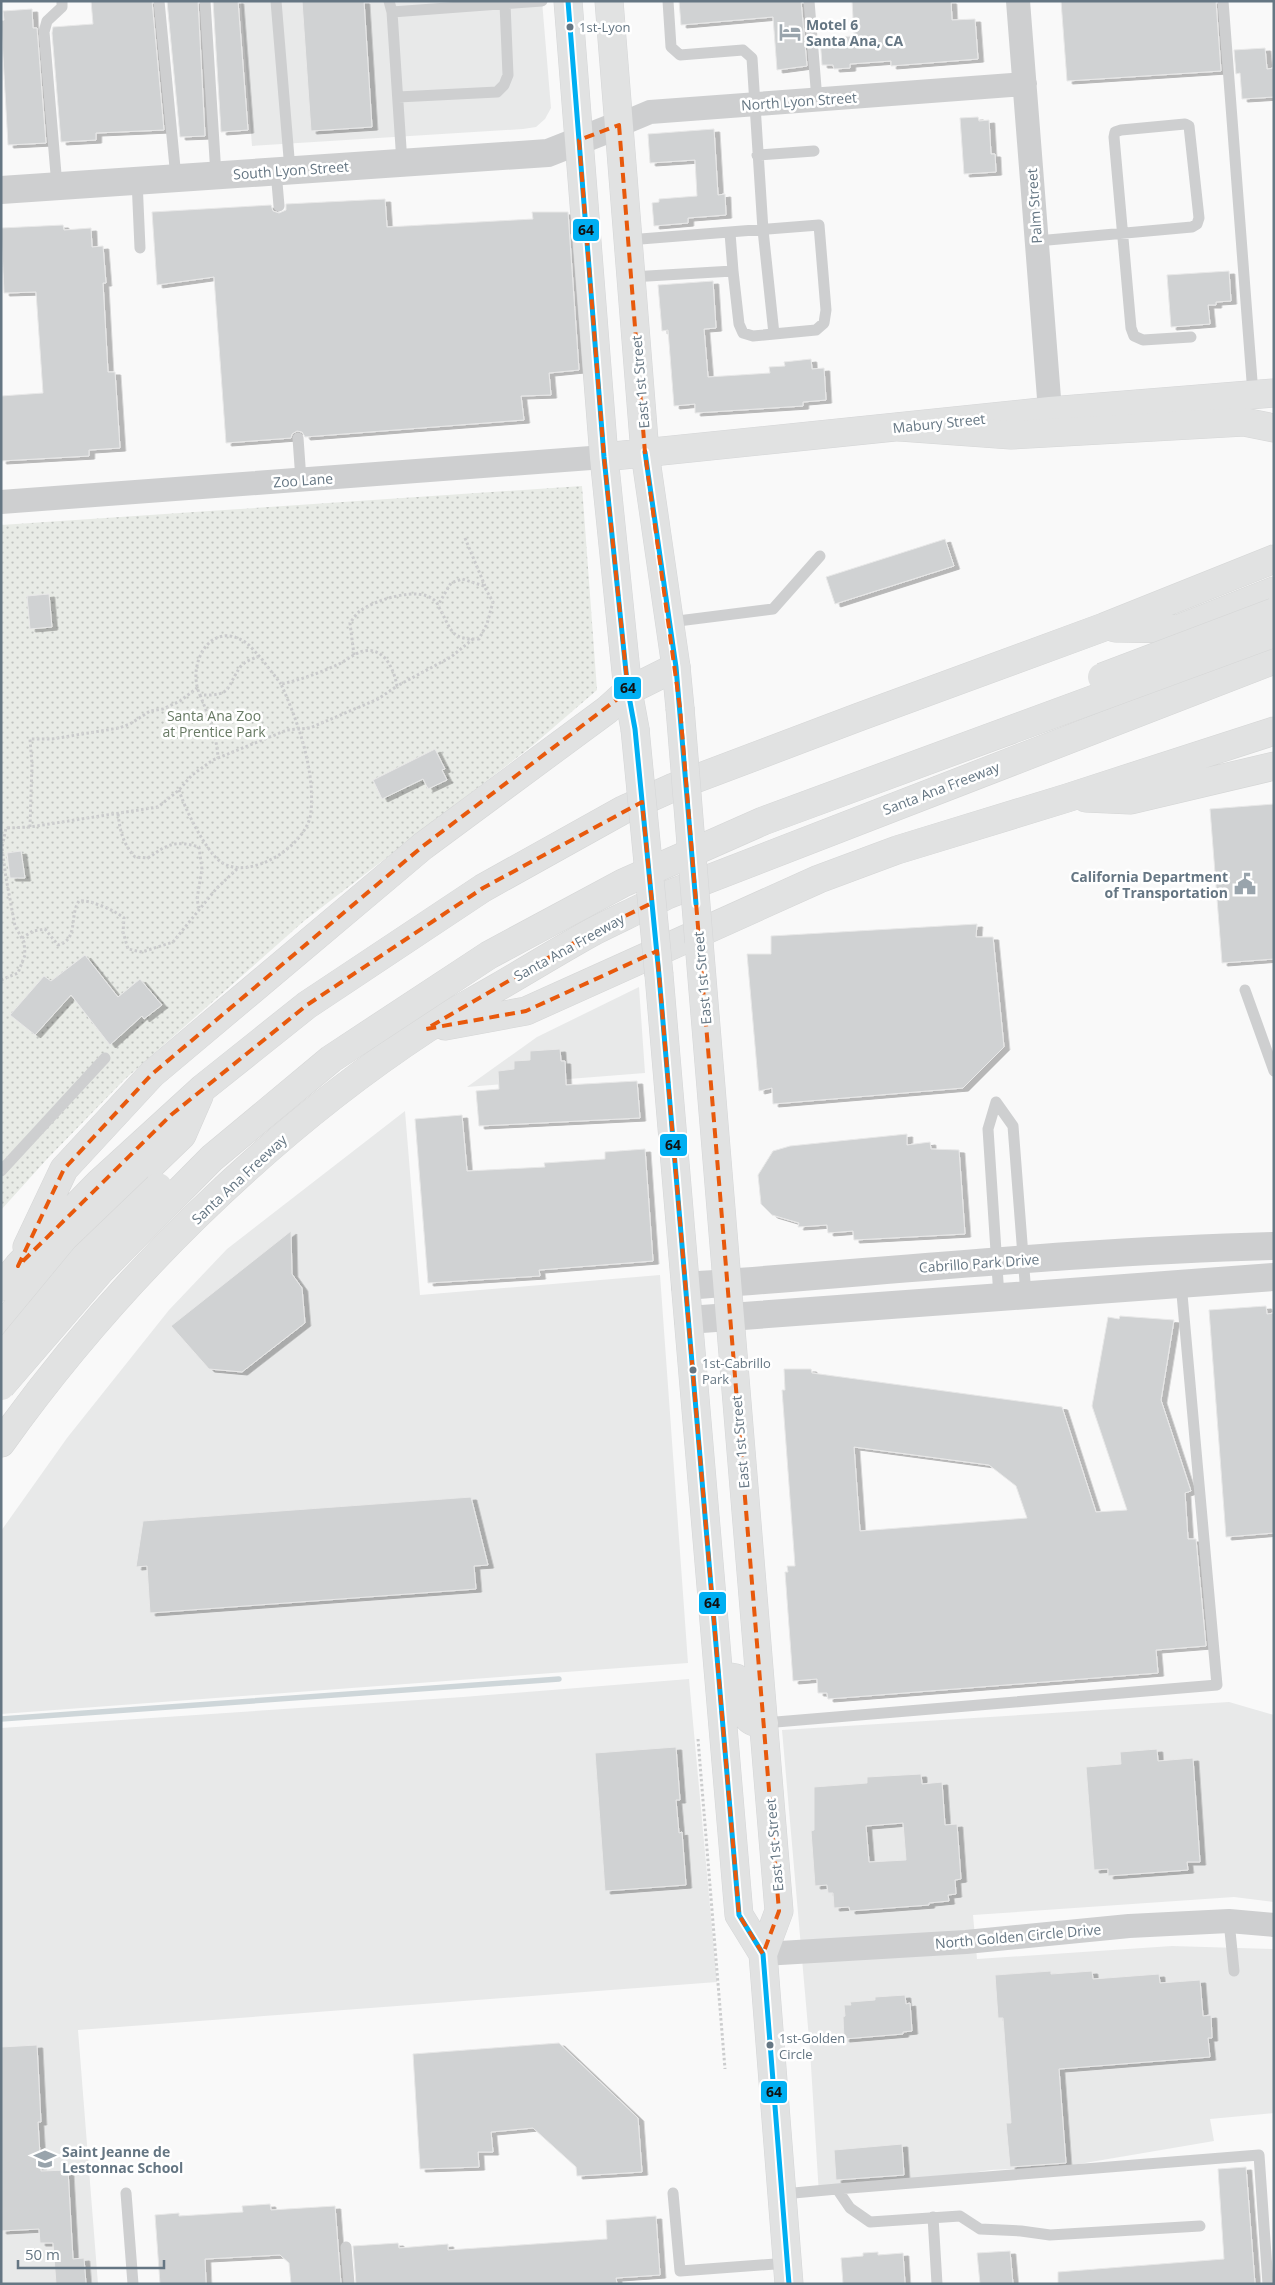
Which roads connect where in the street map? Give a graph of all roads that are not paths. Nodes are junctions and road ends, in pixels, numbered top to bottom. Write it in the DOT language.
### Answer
graph roads {
  1 [pos="62,1"];
  2 [pos="159,1"];
  3 [pos="205,1"];
  4 [pos="276,1"];
  5 [pos="542,1"];
  6 [pos="568,1"];
  7 [pos="609,1"];
  8 [pos="668,1"];
  9 [pos="809,1"];
  10 [pos="1018,1"];
  11 [pos="1223,1"];
  12 [pos="505,4"];
  13 [pos="391,7"];
  14 [pos="1025,84"];
  15 [pos="398,97"];
  16 [pos="816,100"];
  17 [pos="755,105"];
  18 [pos="619,125"];
  19 [pos="579,140"];
  20 [pos="814,151"];
  21 [pos="757,155"];
  22 [pos="402,163"];
  23 [pos="283,171"];
  24 [pos="216,175"];
  25 [pos="176,178"];
  26 [pos="137,180"];
  27 [pos="57,186"];
  28 [pos="1,190"];
  29 [pos="279,206"];
  30 [pos="763,230"];
  31 [pos="1122,232"];
  32 [pos="730,233"];
  33 [pos="628,240"];
  34 [pos="1037,241"];
  35 [pos="140,248"];
  36 [pos="733,271"];
  37 [pos="631,278"];
  38 [pos="774,334"];
  39 [pos="1191,337"];
  40 [pos="1263,394"];
  41 [pos="1050,411"];
  42 [pos="900,427"];
  43 [pos="1274,428"];
  44 [pos="298,438"];
  45 [pos="645,453"];
  46 [pos="604,457"];
  47 [pos="301,480"];
  48 [pos="1,502"];
  49 [pos="820,556"];
  50 [pos="1274,559"];
  51 [pos="1274,591"];
  52 [pos="1274,612"];
  53 [pos="670,622"];
  54 [pos="1104,628"];
  55 [pos="1274,633"];
  56 [pos="1274,660"];
  57 [pos="676,667"];
  58 [pos="628,691"];
  59 [pos="1274,730"];
  60 [pos="1274,766"];
  61 [pos="1067,798"];
  62 [pos="1245,990"];
  63 [pos="426,1029"];
  64 [pos="104,1058"];
  65 [pos="1274,1071"];
  66 [pos="203,1088"];
  67 [pos="1,1171"];
  68 [pos="1274,1246"];
  69 [pos="1023,1260"];
  70 [pos="996,1262"];
  71 [pos="18,1266"];
  72 [pos="1274,1277"];
  73 [pos="727,1283"];
  74 [pos="1181,1283"];
  75 [pos="685,1286"];
  76 [pos="1,1287"];
  77 [pos="1026,1296"];
  78 [pos="999,1297"];
  79 [pos="730,1317"];
  80 [pos="688,1320"];
  81 [pos="1,1326"];
  82 [pos="1,1358"];
  83 [pos="1,1386"];
  84 [pos="1,1443"];
  85 [pos="719,1675"];
  86 [pos="764,1723"];
  87 [pos="1229,1921"];
  88 [pos="1274,1925"];
  89 [pos="762,1954"];
  90 [pos="1234,1971"];
  91 [pos="838,2189"];
  92 [pos="126,2193"];
  93 [pos="673,2193"];
  94 [pos="783,2194"];
  95 [pos="933,2217"];
  96 [pos="1200,2226"];
  97 [pos="346,2247"];
  98 [pos="788,2273"];
  99 [pos="133,2284"];
  100 [pos="349,2284"];
  101 [pos="937,2284"];
  102 [pos="1268,2284"];
  1 -- 27 [label="lane"];
  2 -- 25 [label="lane"];
  3 -- 24 [label="lane"];
  4 -- 23 [label="lane"];
  5 -- 12 [label="lane"];
  6 -- 19 [label="main road, East 1st Street"];
  7 -- 18 [label="main road, East 1st Street"];
  8 -- 17 [label="lane"];
  9 -- 16 [label="lane"];
  10 -- 14 [label="street, Palm Street"];
  11 -- 40 [label="lane"];
  12 -- 13 [label="lane"];
  12 -- 15 [label="lane"];
  13 -- 15 [label="lane"];
  14 -- 16 [label="street, North Lyon Street"];
  14 -- 34 [label="street, Palm Street"];
  15 -- 22 [label="lane"];
  16 -- 17 [label="street, North Lyon Street"];
  17 -- 18 [label="street, North Lyon Street"];
  17 -- 21 [label="lane"];
  18 -- 19 [label="street, North Lyon Street"];
  18 -- 33 [label="main road, East 1st Street"];
  19 -- 22 [label="street, South Lyon Street"];
  19 -- 46 [label="main road, East 1st Street"];
  20 -- 21 [label="lane"];
  21 -- 30 [label="lane"];
  22 -- 23 [label="street, South Lyon Street"];
  23 -- 24 [label="street, South Lyon Street"];
  23 -- 29 [label="lane"];
  24 -- 25 [label="street, South Lyon Street"];
  25 -- 26 [label="street, South Lyon Street"];
  26 -- 27 [label="street, South Lyon Street"];
  26 -- 35 [label="lane"];
  27 -- 28 [label="street, South Lyon Street"];
  30 -- 32 [label="lane"];
  30 -- 38 [label="lane"];
  30 -- 38 [label="lane"];
  31 -- 31 [label="lane"];
  31 -- 34 [label="lane"];
  31 -- 39 [label="lane"];
  32 -- 33 [label="lane"];
  32 -- 36 [label="lane"];
  33 -- 37 [label="main road, East 1st Street"];
  34 -- 41 [label="street, Palm Street"];
  36 -- 37 [label="lane"];
  36 -- 38 [label="lane"];
  37 -- 45 [label="main road, East 1st Street"];
  40 -- 41 [label="main road, Mabury Street"];
  41 -- 42 [label="main road, Mabury Street"];
  42 -- 43 [label="main road"];
  42 -- 45 [label="main road, Mabury Street"];
  44 -- 47 [label="lane"];
  45 -- 46 [label="main road, Mabury Street"];
  45 -- 53 [label="main road, East 1st Street"];
  46 -- 47 [label="street, Zoo Lane"];
  46 -- 58 [label="main road, East 1st Street"];
  47 -- 48 [label="street, Zoo Lane"];
  49 -- 53 [label="lane"];
  50 -- 54 [label="main road"];
  51 -- 54 [label="main road"];
  52 -- 82 [label="main road, bridge"];
  53 -- 57 [label="main road, East 1st Street"];
  54 -- 66 [label="main road"];
  55 -- 83 [label="main road, bridge"];
  56 -- 63 [label="main road, Santa Ana Freeway"];
  57 -- 58 [label="main road"];
  57 -- 73 [label="main road, East 1st Street, bridge"];
  58 -- 71 [label="main road"];
  58 -- 75 [label="main road, East 1st Street, bridge"];
  59 -- 61 [label="main road"];
  60 -- 61 [label="main road"];
  61 -- 63 [label="main road"];
  62 -- 65 [label="lane"];
  63 -- 84 [label="main road, Santa Ana Freeway"];
  64 -- 67 [label="lane"];
  66 -- 71 [label="main road"];
  66 -- 81 [label="main road"];
  68 -- 69 [label="street, Cabrillo Park Drive"];
  69 -- 70 [label="street, Cabrillo Park Drive"];
  69 -- 70 [label="lane"];
  69 -- 77 [label="lane"];
  70 -- 73 [label="street, Cabrillo Park Drive"];
  70 -- 78 [label="lane"];
  71 -- 76 [label="main road"];
  72 -- 74 [label="street"];
  73 -- 75 [label="street, Cabrillo Park Drive"];
  73 -- 79 [label="main road, East 1st Street"];
  74 -- 77 [label="street"];
  74 -- 86 [label="lane"];
  75 -- 80 [label="main road, East 1st Street"];
  77 -- 78 [label="street"];
  78 -- 79 [label="street"];
  79 -- 80 [label="street"];
  79 -- 86 [label="main road, East 1st Street"];
  80 -- 85 [label="main road, East 1st Street"];
  85 -- 86 [label="main road"];
  85 -- 89 [label="main road, East 1st Street"];
  86 -- 89 [label="main road, East 1st Street"];
  87 -- 88 [label="street, North Golden Circle Drive"];
  87 -- 89 [label="street, North Golden Circle Drive"];
  87 -- 90 [label="lane"];
  89 -- 94 [label="main road, East 1st Street"];
  91 -- 94 [label="lane"];
  91 -- 95 [label="lane"];
  91 -- 102 [label="lane"];
  92 -- 99 [label="lane"];
  93 -- 98 [label="lane"];
  94 -- 98 [label="main road, East 1st Street"];
  95 -- 96 [label="lane"];
  95 -- 101 [label="lane"];
  97 -- 100 [label="lane"];
}
